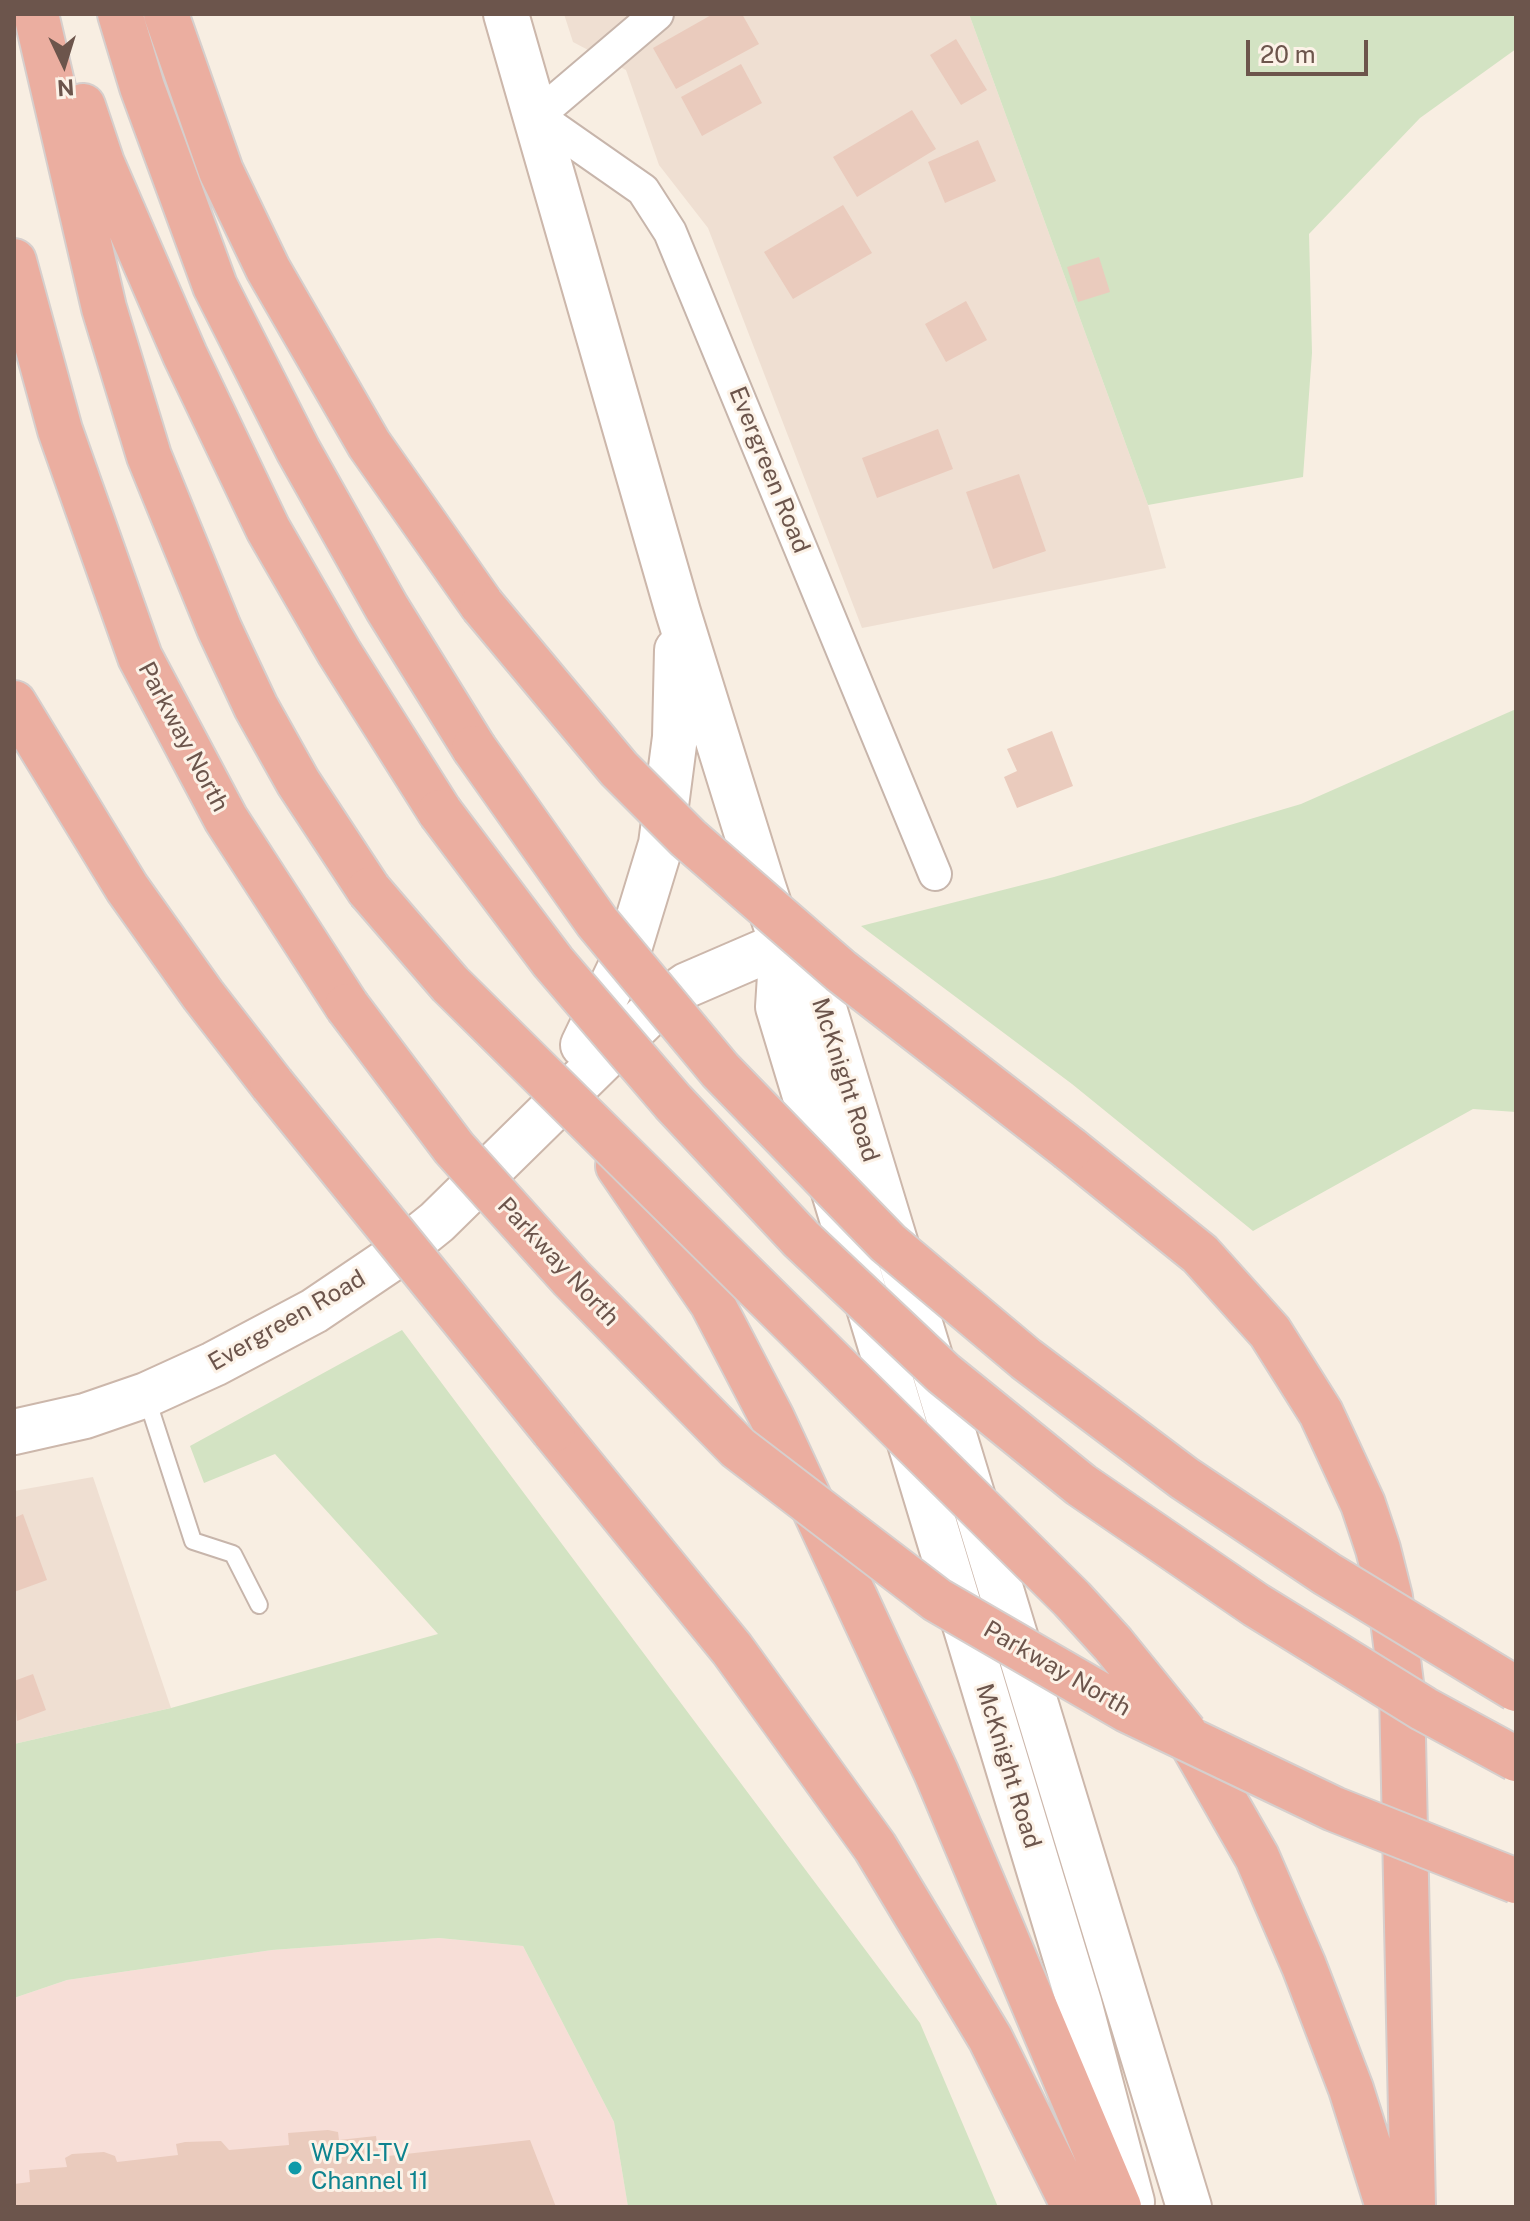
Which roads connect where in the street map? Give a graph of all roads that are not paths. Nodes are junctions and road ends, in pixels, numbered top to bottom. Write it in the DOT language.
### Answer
graph roads {
  1 [pos="36,14"];
  2 [pos="51,14"];
  3 [pos="120,14"];
  4 [pos="166,14"];
  5 [pos="506,14"];
  6 [pos="657,14"];
  7 [pos="537,116"];
  8 [pos="14,261"];
  9 [pos="678,612"];
  10 [pos="14,703"];
  11 [pos="935,874"];
  12 [pos="782,944"];
  13 [pos="579,1112"];
  14 [pos="518,1138"];
  15 [pos="146,1395"];
  16 [pos="14,1432"];
  17 [pos="259,1605"];
  18 [pos="1516,1689"];
  19 [pos="1516,1759"];
  20 [pos="1516,1881"];
  21 [pos="1074,2207"];
  22 [pos="1119,2207"];
  23 [pos="1133,2207"];
  24 [pos="1189,2207"];
  25 [pos="1388,2207"];
  26 [pos="1413,2207"];
  1 -- 13 [label="highway, bridge"];
  2 -- 19 [label="highway, bridge"];
  3 -- 18 [label="highway, bridge"];
  4 -- 26 [label="highway, bridge"];
  5 -- 7 [label="main road, Evergreen Road"];
  6 -- 7 [label="street"];
  7 -- 9 [label="main road, Evergreen Road"];
  7 -- 11 [label="street, Evergreen Road"];
  8 -- 20 [label="highway, Parkway North, bridge"];
  9 -- 12 [label="main road, Evergreen Road"];
  9 -- 14 [label="main road, Evergreen Road"];
  10 -- 21 [label="highway, bridge"];
  12 -- 14 [label="main road, Evergreen Road"];
  12 -- 23 [label="main road, McKnight Road"];
  12 -- 24 [label="main road, McKnight Road"];
  13 -- 22 [label="highway, bridge"];
  13 -- 25 [label="highway, bridge"];
  14 -- 15 [label="main road, Evergreen Road"];
  15 -- 16 [label="main road, Evergreen Road"];
  15 -- 17 [label="lane"];
}
